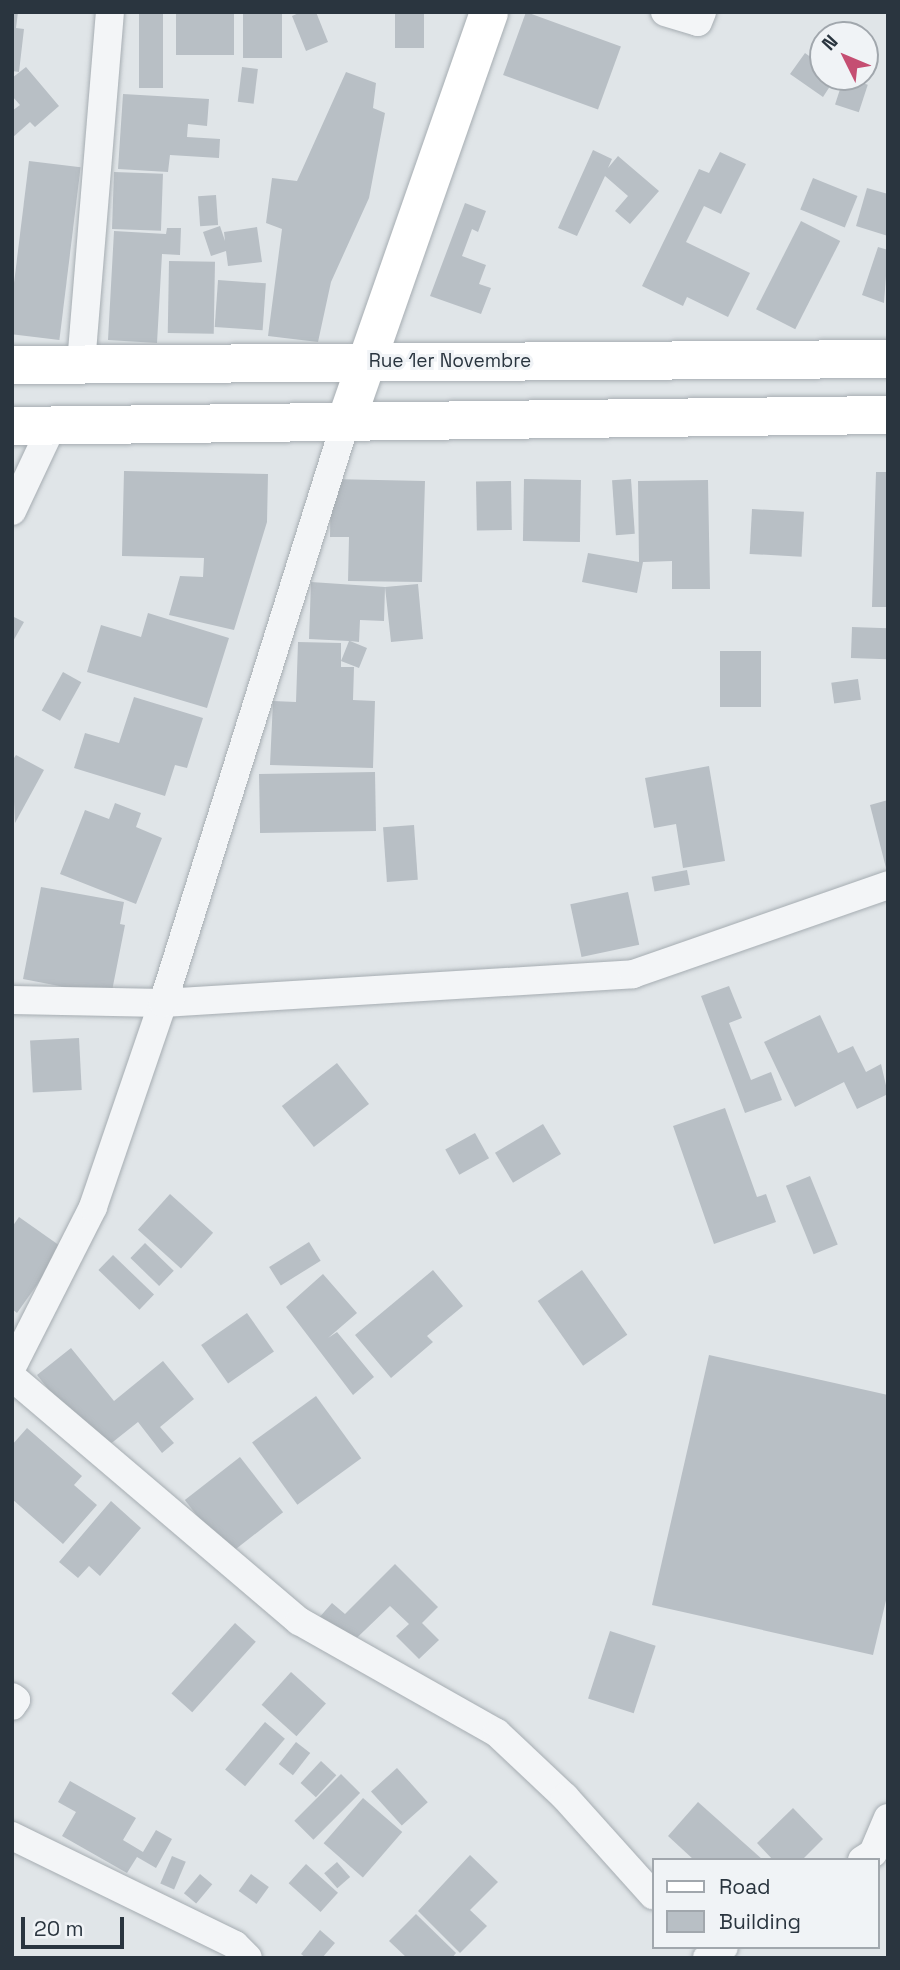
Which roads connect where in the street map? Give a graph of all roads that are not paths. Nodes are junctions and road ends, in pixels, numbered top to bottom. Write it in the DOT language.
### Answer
graph roads {
  1 [pos="110,12"];
  2 [pos="489,12"];
  3 [pos="664,12"];
  4 [pos="702,12"];
  5 [pos="888,359"];
  6 [pos="367,362"];
  7 [pos="81,364"];
  8 [pos="12,365"];
  9 [pos="888,415"];
  10 [pos="346,421"];
  11 [pos="12,426"];
  12 [pos="52,426"];
  13 [pos="12,511"];
  14 [pos="888,885"];
  15 [pos="12,1000"];
  16 [pos="163,1003"];
  17 [pos="12,1367"];
  18 [pos="12,1377"];
  19 [pos="12,1697"];
  20 [pos="12,1706"];
  21 [pos="888,1818"];
  22 [pos="12,1836"];
  23 [pos="875,1858"];
  24 [pos="652,1894"];
  25 [pos="248,1958"];
  1 -- 7 [label="street"];
  2 -- 6 [label="main road"];
  3 -- 4 [label="street"];
  5 -- 6 [label="main road, Rue 1er Novembre"];
  6 -- 7 [label="main road, Rue 1er Novembre"];
  6 -- 10 [label="main road"];
  7 -- 8 [label="main road, Rue 1er Novembre"];
  9 -- 10 [label="main road"];
  10 -- 12 [label="main road"];
  10 -- 16 [label="street"];
  11 -- 12 [label="main road"];
  12 -- 13 [label="street"];
  14 -- 16 [label="street"];
  15 -- 16 [label="street"];
  16 -- 17 [label="street"];
  18 -- 24 [label="street"];
  19 -- 20 [label="street"];
  21 -- 23 [label="street"];
  22 -- 25 [label="street"];
}
